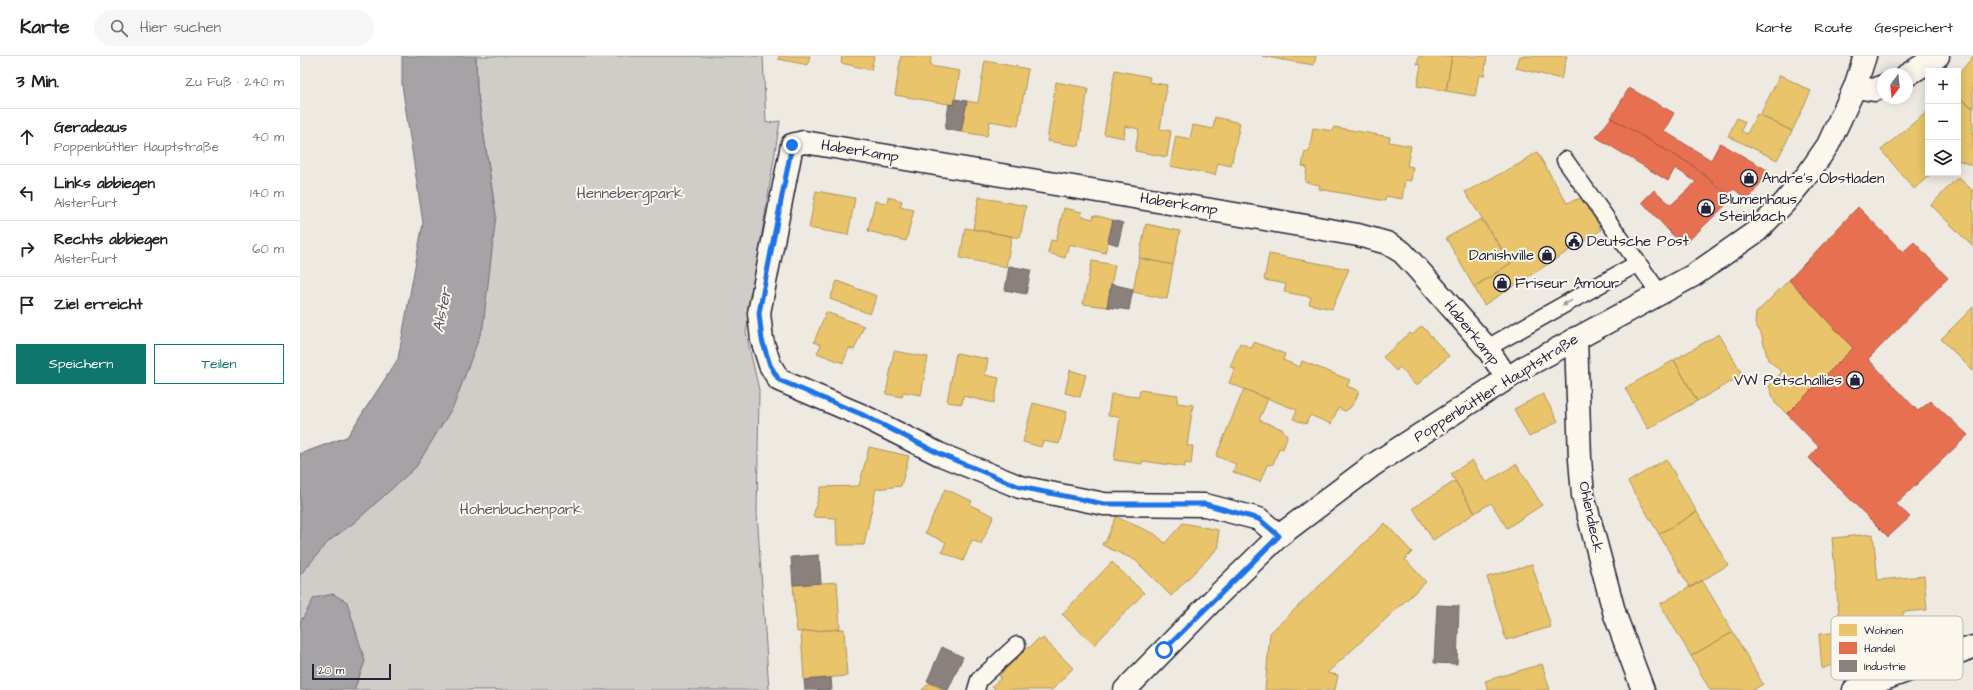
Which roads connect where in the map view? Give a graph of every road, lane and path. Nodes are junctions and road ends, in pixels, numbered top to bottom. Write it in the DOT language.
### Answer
graph roads {
  1 [pos="1865,56"];
  2 [pos="1938,56"];
  3 [pos="1913,71"];
  4 [pos="1855,87"];
  5 [pos="1877,89"];
  6 [pos="1564,160"];
  7 [pos="1638,264"];
  8 [pos="1660,294"];
  9 [pos="1576,338"];
  10 [pos="1487,348"];
  11 [pos="1507,378"];
  12 [pos="1279,536"];
  13 [pos="1017,645"];
  14 [pos="1973,647"];
  15 [pos="1963,651"];
  16 [pos="1882,680"];
  17 [pos="976,690"];
  18 [pos="1125,690"];
  19 [pos="1643,690"];
  20 [pos="1854,690"];
  1 -- 4 [label="street, Poppenbüttler Hauptstraße"];
  2 -- 3 [label="street"];
  4 -- 5 [label="street"];
  4 -- 8 [label="street, Poppenbüttler Hauptstraße"];
  6 -- 7 [label="lane"];
  7 -- 8 [label="lane"];
  7 -- 10 [label="lane, one-way"];
  8 -- 9 [label="street, Poppenbüttler Hauptstraße"];
  9 -- 11 [label="street, Poppenbüttler Hauptstraße"];
  9 -- 19 [label="street, Ohlendieck"];
  10 -- 11 [label="street, Haberkamp"];
  10 -- 12 [label="street, Haberkamp"];
  11 -- 12 [label="street, Poppenbüttler Hauptstraße"];
  12 -- 18 [label="street, Poppenbüttler Hauptstraße"];
  13 -- 17 [label="lane"];
  14 -- 15 [label="street"];
  16 -- 20 [label="street"];
}
